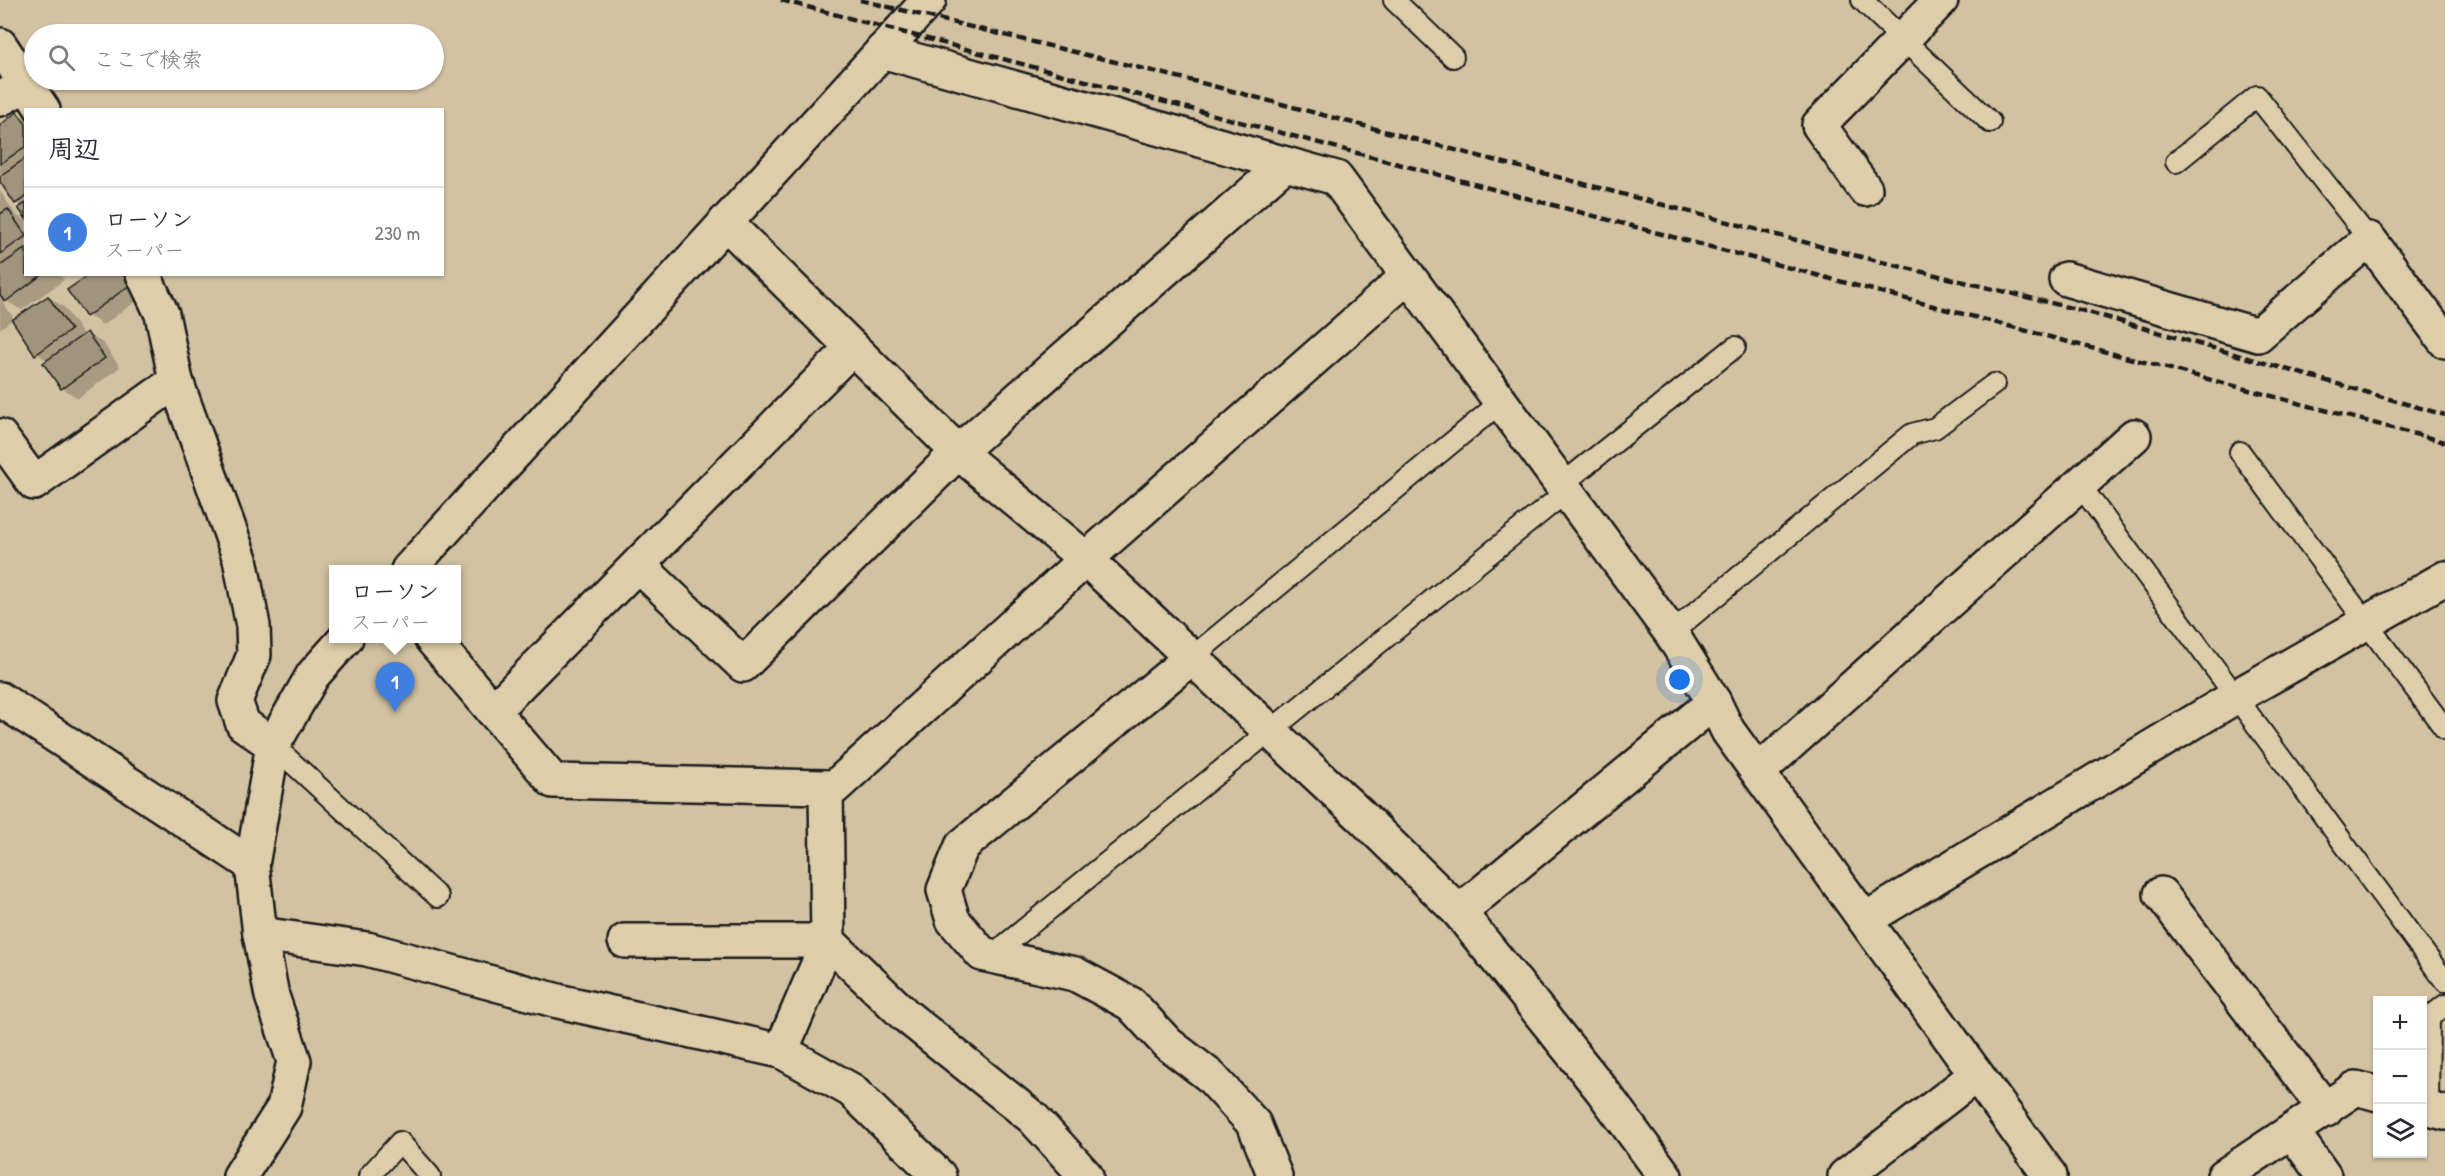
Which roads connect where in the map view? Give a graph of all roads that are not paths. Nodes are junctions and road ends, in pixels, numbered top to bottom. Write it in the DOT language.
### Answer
graph roads {
  1 [pos="929,0"];
  2 [pos="1394,0"];
  3 [pos="1862,0"];
  4 [pos="1941,0"];
  5 [pos="1903,40"];
  6 [pos="0,45"];
  7 [pos="882,51"];
  8 [pos="1453,57"];
  9 [pos="23,98"];
  10 [pos="1990,122"];
  11 [pos="2176,162"];
  12 [pos="1285,164"];
  13 [pos="1865,189"];
  14 [pos="725,222"];
  15 [pos="2369,239"];
  16 [pos="144,276"];
  17 [pos="1407,277"];
  18 [pos="2066,279"];
  19 [pos="2445,341"];
  20 [pos="1736,347"];
  21 [pos="852,348"];
  22 [pos="176,381"];
  23 [pos="1994,384"];
  24 [pos="1501,402"];
  25 [pos="0,436"];
  26 [pos="2134,436"];
  27 [pos="958,452"];
  28 [pos="2240,452"];
  29 [pos="2080,485"];
  30 [pos="1564,489"];
  31 [pos="1086,559"];
  32 [pos="413,565"];
  33 [pos="638,565"];
  34 [pos="2445,578"];
  35 [pos="2366,623"];
  36 [pos="1671,633"];
  37 [pos="342,643"];
  38 [pos="434,643"];
  39 [pos="1191,658"];
  40 [pos="2235,697"];
  41 [pos="0,699"];
  42 [pos="1714,702"];
  43 [pos="493,711"];
  44 [pos="2445,729"];
  45 [pos="1268,732"];
  46 [pos="273,745"];
  47 [pos="1759,771"];
  48 [pos="826,787"];
  49 [pos="252,865"];
  50 [pos="2161,894"];
  51 [pos="438,897"];
  52 [pos="1459,912"];
  53 [pos="1866,919"];
  54 [pos="260,934"];
  55 [pos="625,941"];
  56 [pos="828,941"];
  57 [pos="990,957"];
  58 [pos="2445,981"];
  59 [pos="2445,1005"];
  60 [pos="781,1051"];
  61 [pos="1977,1075"];
  62 [pos="2373,1093"];
  63 [pos="2432,1109"];
  64 [pos="2325,1110"];
  65 [pos="2292,1131"];
  66 [pos="240,1176"];
  67 [pos="369,1176"];
  68 [pos="430,1176"];
  69 [pos="939,1176"];
  70 [pos="1086,1176"];
  71 [pos="1275,1176"];
  72 [pos="1665,1176"];
  73 [pos="1845,1176"];
  74 [pos="2050,1176"];
  75 [pos="2224,1176"];
  76 [pos="2324,1176"];
  1 -- 7 [label="street"];
  2 -- 8 [label="lane"];
  3 -- 5 [label="lane"];
  4 -- 5 [label="street"];
  5 -- 10 [label="lane"];
  5 -- 13 [label="street"];
  6 -- 9 [label="street"];
  7 -- 12 [label="street"];
  7 -- 14 [label="street"];
  11 -- 15 [label="lane"];
  12 -- 17 [label="street"];
  12 -- 27 [label="street"];
  14 -- 21 [label="street"];
  14 -- 32 [label="street"];
  15 -- 18 [label="street"];
  15 -- 19 [label="street"];
  16 -- 22 [label="street"];
  17 -- 24 [label="street"];
  17 -- 31 [label="street"];
  20 -- 30 [label="lane"];
  21 -- 27 [label="street"];
  21 -- 33 [label="street"];
  22 -- 25 [label="street"];
  22 -- 46 [label="street"];
  23 -- 36 [label="lane"];
  24 -- 30 [label="street"];
  24 -- 39 [label="lane"];
  26 -- 29 [label="street"];
  27 -- 31 [label="street"];
  27 -- 33 [label="street"];
  28 -- 35 [label="lane"];
  29 -- 40 [label="lane"];
  29 -- 47 [label="street"];
  30 -- 36 [label="street"];
  30 -- 45 [label="lane"];
  31 -- 39 [label="street"];
  31 -- 48 [label="street"];
  33 -- 43 [label="street"];
  34 -- 35 [label="street"];
  35 -- 40 [label="street"];
  35 -- 44 [label="lane"];
  36 -- 42 [label="street"];
  37 -- 46 [label="street"];
  38 -- 43 [label="street"];
  39 -- 45 [label="street"];
  39 -- 57 [label="street"];
  40 -- 53 [label="street"];
  40 -- 58 [label="lane"];
  41 -- 49 [label="street"];
  42 -- 47 [label="street"];
  42 -- 52 [label="street"];
  43 -- 48 [label="street"];
  45 -- 52 [label="street"];
  45 -- 57 [label="lane"];
  46 -- 49 [label="street"];
  46 -- 51 [label="lane"];
  47 -- 53 [label="street"];
  48 -- 56 [label="street"];
  49 -- 54 [label="street"];
  50 -- 64 [label="street"];
  52 -- 72 [label="street"];
  53 -- 61 [label="street"];
  54 -- 60 [label="street"];
  54 -- 66 [label="street"];
  55 -- 56 [label="street"];
  56 -- 60 [label="street"];
  56 -- 70 [label="street"];
  57 -- 71 [label="street"];
  59 -- 63 [label="lane"];
  60 -- 69 [label="street"];
  61 -- 73 [label="street"];
  61 -- 74 [label="street"];
  62 -- 64 [label="street"];
  64 -- 65 [label="street"];
  65 -- 75 [label="street"];
  65 -- 76 [label="street"];
  67 -- 68 [label="lane"];
}
